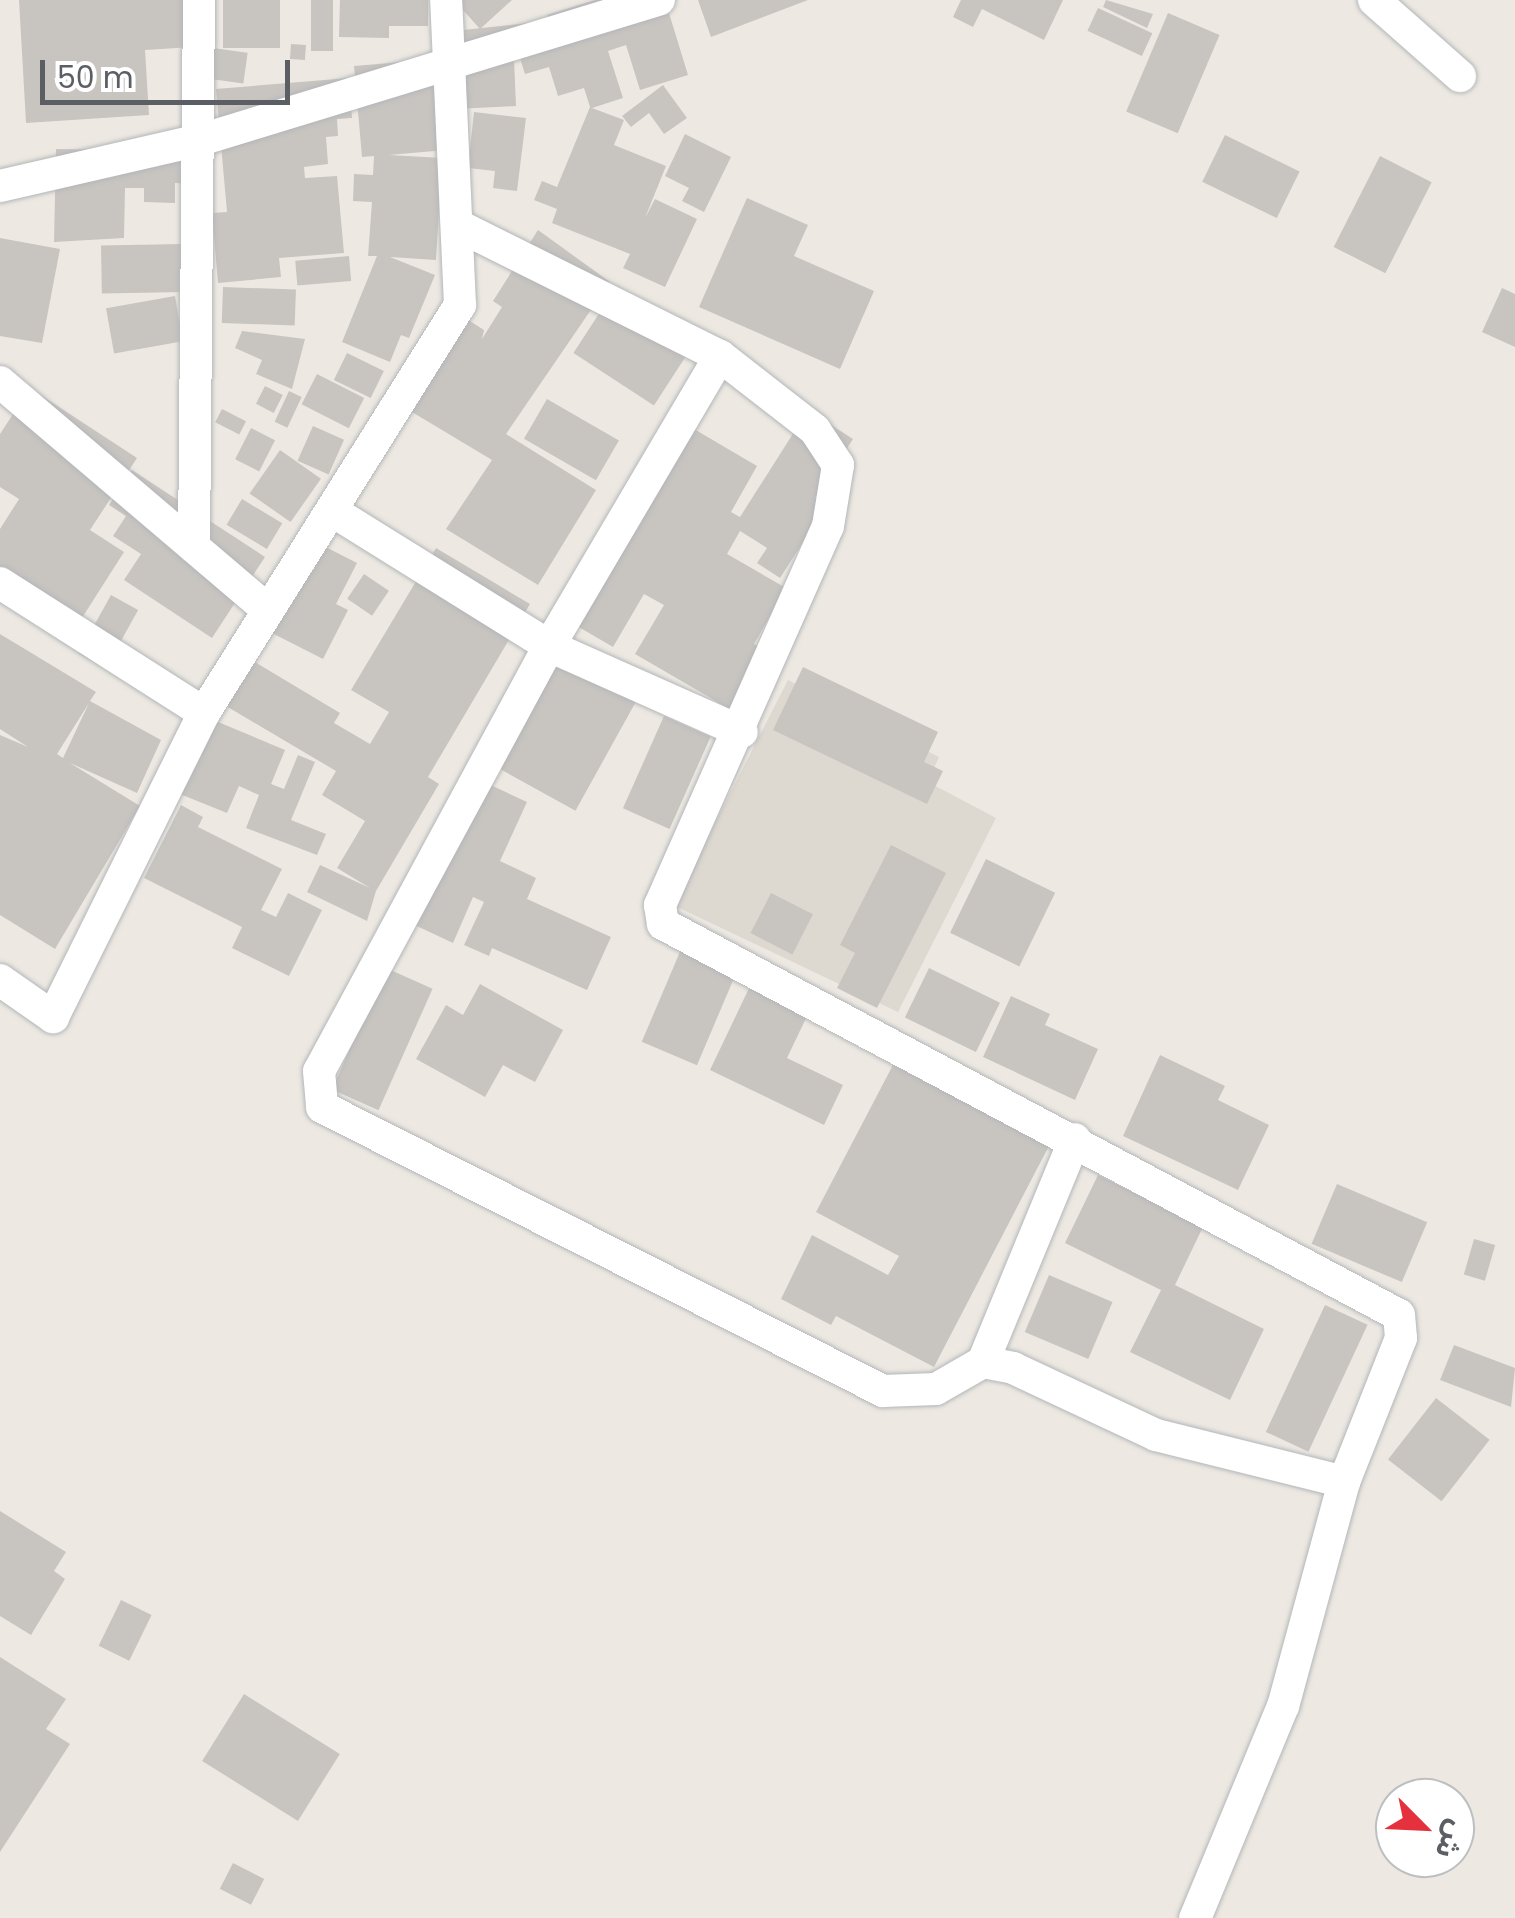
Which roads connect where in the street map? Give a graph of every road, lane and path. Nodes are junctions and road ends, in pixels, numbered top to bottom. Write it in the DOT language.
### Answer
graph roads {
  1 [pos="199,0"];
  2 [pos="446,0"];
  3 [pos="659,0"];
  4 [pos="1374,0"];
  5 [pos="450,64"];
  6 [pos="1460,76"];
  7 [pos="200,140"];
  8 [pos="0,186"];
  9 [pos="456,225"];
  10 [pos="720,356"];
  11 [pos="0,382"];
  12 [pos="334,512"];
  13 [pos="194,548"];
  14 [pos="0,584"];
  15 [pos="267,609"];
  16 [pos="550,646"];
  17 [pos="204,713"];
  18 [pos="742,732"];
  19 [pos="0,980"];
  20 [pos="1075,1139"];
  21 [pos="983,1362"];
  22 [pos="1344,1482"];
  23 [pos="1195,1918"];
  1 -- 7 [label="street"];
  2 -- 5 [label="street"];
  3 -- 5 [label="street"];
  4 -- 6 [label="street"];
  5 -- 7 [label="street"];
  5 -- 9 [label="street"];
  7 -- 8 [label="street"];
  7 -- 13 [label="street"];
  9 -- 10 [label="street"];
  9 -- 12 [label="street"];
  10 -- 16 [label="street"];
  10 -- 18 [label="street"];
  11 -- 13 [label="street"];
  12 -- 15 [label="street"];
  12 -- 16 [label="street"];
  13 -- 15 [label="street"];
  14 -- 17 [label="street"];
  15 -- 17 [label="street"];
  16 -- 18 [label="street"];
  16 -- 21 [label="street"];
  17 -- 19 [label="street"];
  18 -- 20 [label="street"];
  20 -- 21 [label="street"];
  20 -- 22 [label="street"];
  21 -- 22 [label="street"];
  22 -- 23 [label="street"];
}
